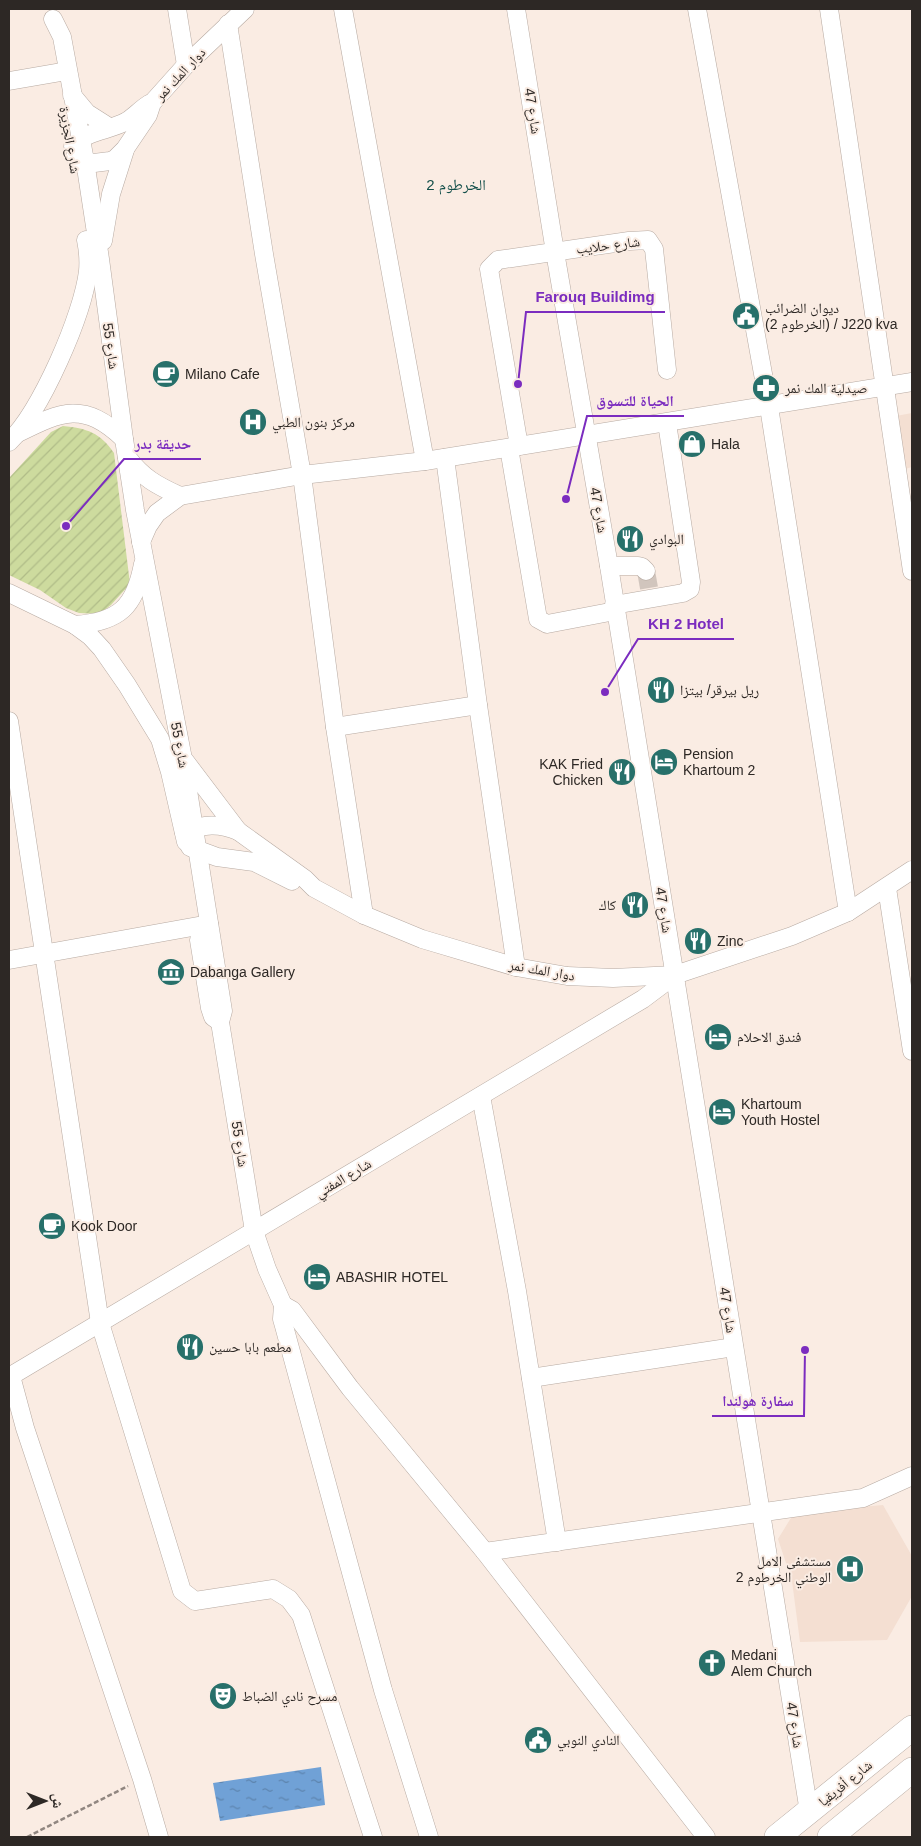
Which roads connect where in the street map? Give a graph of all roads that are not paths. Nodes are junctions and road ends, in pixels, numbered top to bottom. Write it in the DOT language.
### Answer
graph roads {
  1 [pos="177,9"];
  2 [pos="245,9"];
  3 [pos="343,9"];
  4 [pos="516,9"];
  5 [pos="697,9"];
  6 [pos="829,9"];
  7 [pos="52,14"];
  8 [pos="228,24"];
  9 [pos="186,65"];
  10 [pos="63,72"];
  11 [pos="9,81"];
  12 [pos="72,95"];
  13 [pos="152,103"];
  14 [pos="109,127"];
  15 [pos="125,149"];
  16 [pos="78,151"];
  17 [pos="555,252"];
  18 [pos="94,260"];
  19 [pos="667,370"];
  20 [pos="912,382"];
  21 [pos="885,387"];
  22 [pos="769,407"];
  23 [pos="667,423"];
  24 [pos="586,436"];
  25 [pos="13,438"];
  26 [pos="514,447"];
  27 [pos="125,448"];
  28 [pos="445,458"];
  29 [pos="424,461"];
  30 [pos="302,475"];
  31 [pos="180,496"];
  32 [pos="143,550"];
  33 [pos="609,566"];
  34 [pos="912,571"];
  35 [pos="648,586"];
  36 [pos="9,593"];
  37 [pos="615,608"];
  38 [pos="75,625"];
  39 [pos="478,705"];
  40 [pos="9,721"];
  41 [pos="335,727"];
  42 [pos="183,759"];
  43 [pos="15,798"];
  44 [pos="238,832"];
  45 [pos="191,839"];
  46 [pos="228,858"];
  47 [pos="912,870"];
  48 [pos="314,888"];
  49 [pos="886,888"];
  50 [pos="204,895"];
  51 [pos="848,912"];
  52 [pos="364,915"];
  53 [pos="203,926"];
  54 [pos="45,954"];
  55 [pos="9,960"];
  56 [pos="516,967"];
  57 [pos="675,975"];
  58 [pos="912,1051"];
  59 [pos="481,1096"];
  60 [pos="254,1231"];
  61 [pos="290,1322"];
  62 [pos="100,1323"];
  63 [pos="734,1347"];
  64 [pos="10,1377"];
  65 [pos="531,1378"];
  66 [pos="912,1476"];
  67 [pos="762,1512"];
  68 [pos="558,1542"];
  69 [pos="485,1552"];
  70 [pos="912,1728"];
  71 [pos="912,1770"];
  72 [pos="809,1812"];
  73 [pos="159,1837"];
  74 [pos="373,1837"];
  75 [pos="429,1837"];
  76 [pos="706,1837"];
  77 [pos="777,1837"];
  78 [pos="830,1837"];
  1 -- 9 [label="street"];
  2 -- 8 [label="street, دوار المك نمر"];
  3 -- 29 [label="street"];
  4 -- 17 [label="street, شارع 47"];
  5 -- 22 [label="street"];
  6 -- 21 [label="street"];
  7 -- 10 [label="street, شارع الجزيرة"];
  8 -- 9 [label="street, دوار المك نمر"];
  8 -- 30 [label="street"];
  9 -- 13 [label="street, دوار المك نمر"];
  10 -- 11 [label="street"];
  10 -- 12 [label="street, شارع الجزيرة"];
  10 -- 16 [label="street, شارع الجزيرة"];
  12 -- 14 [label="street"];
  12 -- 16 [label="street, شارع الجزيرة"];
  13 -- 14 [label="street"];
  13 -- 15 [label="street, دوار المك نمر"];
  14 -- 16 [label="street"];
  15 -- 16 [label="street, دوار المك نمر"];
  15 -- 18 [label="street"];
  16 -- 18 [label="street, شارع الجزيرة"];
  17 -- 19 [label="street, شارع حلايب"];
  17 -- 24 [label="street, شارع 47"];
  17 -- 26 [label="street"];
  18 -- 25 [label="street"];
  18 -- 27 [label="street, شارع 55"];
  20 -- 21 [label="street"];
  21 -- 22 [label="street"];
  21 -- 34 [label="street"];
  22 -- 23 [label="street"];
  22 -- 51 [label="street"];
  23 -- 24 [label="street"];
  23 -- 35 [label="street"];
  24 -- 26 [label="street"];
  24 -- 33 [label="street, شارع 47"];
  25 -- 27 [label="street"];
  26 -- 28 [label="street"];
  26 -- 37 [label="street"];
  27 -- 31 [label="street"];
  27 -- 32 [label="street, شارع 55"];
  28 -- 29 [label="street"];
  28 -- 39 [label="street"];
  29 -- 30 [label="street"];
  30 -- 31 [label="street"];
  30 -- 41 [label="street"];
  31 -- 32 [label="street"];
  32 -- 38 [label="street"];
  32 -- 42 [label="street, شارع 55"];
  33 -- 35 [label="street"];
  33 -- 37 [label="street, شارع 47"];
  35 -- 37 [label="street"];
  36 -- 38 [label="street"];
  37 -- 57 [label="street, شارع 47"];
  38 -- 45 [label="street"];
  39 -- 41 [label="street"];
  39 -- 56 [label="street"];
  40 -- 43 [label="street"];
  41 -- 52 [label="street"];
  42 -- 44 [label="street"];
  42 -- 45 [label="street, شارع 55"];
  43 -- 54 [label="street"];
  44 -- 45 [label="street, دوار المك نمر"];
  44 -- 48 [label="street, دوار المك نمر"];
  45 -- 46 [label="street"];
  45 -- 50 [label="street, شارع 55"];
  45 -- 53 [label="street"];
  46 -- 48 [label="street"];
  46 -- 50 [label="street"];
  47 -- 49 [label="street, دوار المك نمر"];
  48 -- 52 [label="street, دوار المك نمر"];
  49 -- 51 [label="street, دوار المك نمر"];
  49 -- 58 [label="street"];
  50 -- 53 [label="street, شارع 55"];
  51 -- 57 [label="street, دوار المك نمر"];
  52 -- 56 [label="street, دوار المك نمر"];
  53 -- 54 [label="street"];
  53 -- 60 [label="street, شارع 55"];
  54 -- 55 [label="street"];
  54 -- 62 [label="street"];
  56 -- 57 [label="street, دوار المك نمر"];
  57 -- 59 [label="street, شارع المفتي"];
  57 -- 63 [label="street, شارع 47"];
  59 -- 60 [label="street, شارع المفتي"];
  59 -- 65 [label="street"];
  60 -- 61 [label="street, شارع 55"];
  60 -- 62 [label="street, شارع المفتي"];
  61 -- 69 [label="street"];
  61 -- 75 [label="street"];
  62 -- 64 [label="street, شارع المفتي"];
  62 -- 74 [label="street"];
  63 -- 65 [label="street"];
  63 -- 67 [label="street, شارع 47"];
  64 -- 73 [label="street"];
  65 -- 68 [label="street"];
  66 -- 67 [label="street"];
  67 -- 68 [label="street"];
  67 -- 72 [label="street, شارع 47"];
  68 -- 69 [label="street"];
  69 -- 76 [label="street"];
  70 -- 72 [label="highway, شارع أفريقيا"];
  71 -- 78 [label="highway"];
  72 -- 77 [label="highway, شارع أفريقيا"];
}
